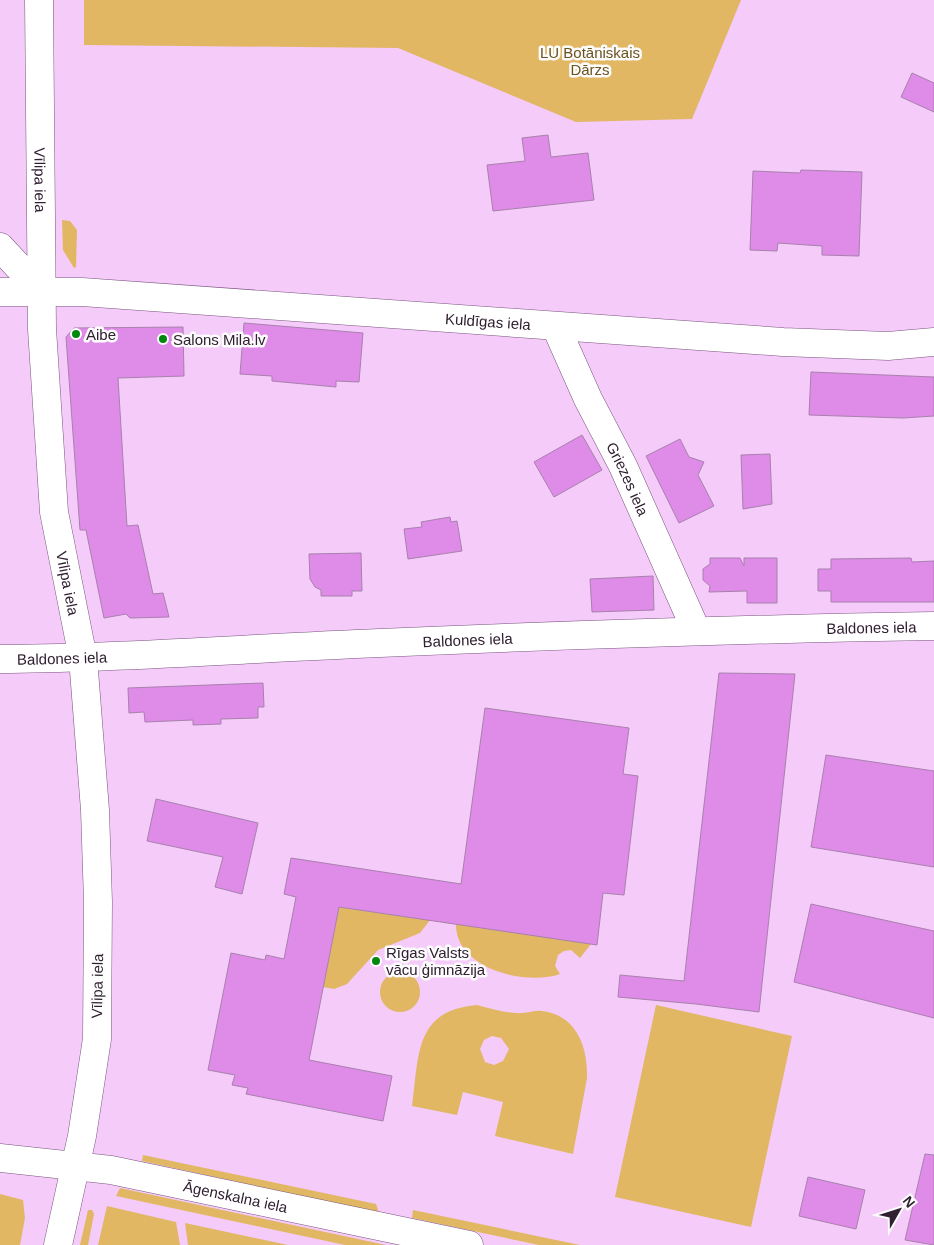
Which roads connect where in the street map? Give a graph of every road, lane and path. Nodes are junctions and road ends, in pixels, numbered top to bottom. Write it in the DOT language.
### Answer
graph roads {
  1 [pos="38,0"];
  2 [pos="0,247"];
  3 [pos="41,291"];
  4 [pos="0,292"];
  5 [pos="556,327"];
  6 [pos="934,342"];
  7 [pos="934,626"];
  8 [pos="696,630"];
  9 [pos="83,658"];
  10 [pos="0,659"];
  11 [pos="0,1158"];
  12 [pos="77,1165"];
  13 [pos="58,1245"];
  14 [pos="469,1245"];
  1 -- 3 [label="street, Vīlipa iela"];
  2 -- 3 [label="street"];
  3 -- 4 [label="street, Kuldīgas iela"];
  3 -- 5 [label="street, Kuldīgas iela"];
  3 -- 9 [label="street, Vīlipa iela"];
  5 -- 6 [label="street, Kuldīgas iela"];
  5 -- 8 [label="street, Griezes iela"];
  7 -- 8 [label="street, Baldones iela"];
  8 -- 9 [label="street, Baldones iela"];
  9 -- 10 [label="street, Baldones iela"];
  9 -- 12 [label="street, Vīlipa iela"];
  11 -- 12 [label="street, Āgenskalna iela"];
  12 -- 13 [label="street, Vīlipa iela"];
  12 -- 14 [label="street, Āgenskalna iela"];
}
